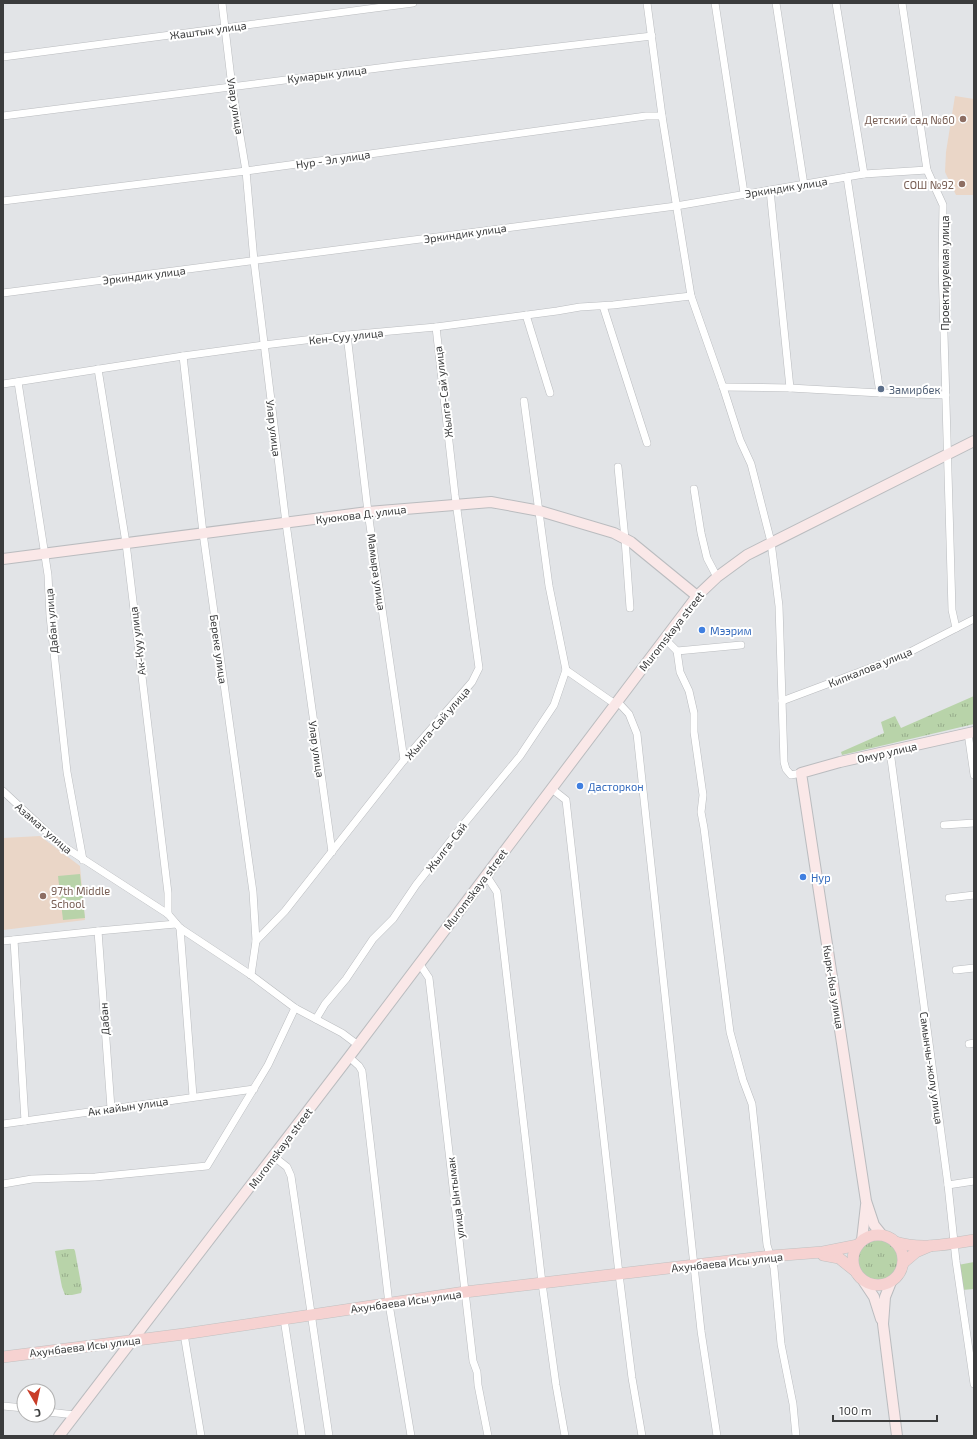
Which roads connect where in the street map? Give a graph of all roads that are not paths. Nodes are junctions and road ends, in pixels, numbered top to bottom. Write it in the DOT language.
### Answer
graph roads {
  1 [pos="222,3"];
  2 [pos="413,3"];
  3 [pos="648,3"];
  4 [pos="715,3"];
  5 [pos="776,3"];
  6 [pos="836,3"];
  7 [pos="902,3"];
  8 [pos="225,27"];
  9 [pos="652,36"];
  10 [pos="3,57"];
  11 [pos="232,86"];
  12 [pos="3,116"];
  13 [pos="662,116"];
  14 [pos="927,170"];
  15 [pos="246,171"];
  16 [pos="864,174"];
  17 [pos="847,177"];
  18 [pos="804,184"];
  19 [pos="770,190"];
  20 [pos="744,193"];
  21 [pos="3,201"];
  22 [pos="676,206"];
  23 [pos="254,261"];
  24 [pos="3,293"];
  25 [pos="690,296"];
  26 [pos="603,306"];
  27 [pos="526,315"];
  28 [pos="436,327"];
  29 [pos="348,335"];
  30 [pos="264,345"];
  31 [pos="183,356"];
  32 [pos="98,369"];
  33 [pos="18,382"];
  34 [pos="3,384"];
  35 [pos="723,387"];
  36 [pos="790,388"];
  37 [pos="550,393"];
  38 [pos="880,393"];
  39 [pos="946,396"];
  40 [pos="524,401"];
  41 [pos="974,440"];
  42 [pos="647,443"];
  43 [pos="948,453"];
  44 [pos="618,466"];
  45 [pos="694,489"];
  46 [pos="456,504"];
  47 [pos="540,511"];
  48 [pos="368,512"];
  49 [pos="286,523"];
  50 [pos="203,533"];
  51 [pos="625,539"];
  52 [pos="771,542"];
  53 [pos="126,543"];
  54 [pos="44,554"];
  55 [pos="3,560"];
  56 [pos="717,577"];
  57 [pos="697,596"];
  58 [pos="630,608"];
  59 [pos="974,619"];
  60 [pos="956,628"];
  61 [pos="665,639"];
  62 [pos="741,645"];
  63 [pos="678,651"];
  64 [pos="566,670"];
  65 [pos="782,701"];
  66 [pos="616,702"];
  67 [pos="971,733"];
  68 [pos="890,751"];
  69 [pos="404,760"];
  70 [pos="801,773"];
  71 [pos="974,775"];
  72 [pos="552,790"];
  73 [pos="3,791"];
  74 [pos="974,823"];
  75 [pos="944,826"];
  76 [pos="332,852"];
  77 [pos="84,860"];
  78 [pos="486,875"];
  79 [pos="974,895"];
  80 [pos="949,898"];
  81 [pos="168,914"];
  82 [pos="178,926"];
  83 [pos="98,931"];
  84 [pos="14,940"];
  85 [pos="3,941"];
  86 [pos="256,941"];
  87 [pos="419,963"];
  88 [pos="974,968"];
  89 [pos="956,970"];
  90 [pos="251,975"];
  91 [pos="295,1008"];
  92 [pos="316,1019"];
  93 [pos="358,1045"];
  94 [pos="349,1057"];
  95 [pos="254,1089"];
  96 [pos="193,1096"];
  97 [pos="111,1108"];
  98 [pos="25,1120"];
  99 [pos="3,1124"];
  100 [pos="273,1156"];
  101 [pos="974,1181"];
  102 [pos="3,1184"];
  103 [pos="948,1185"];
  104 [pos="866,1201"];
  105 [pos="882,1235"];
  106 [pos="974,1240"];
  107 [pos="896,1242"];
  108 [pos="860,1243"];
  109 [pos="954,1243"];
  110 [pos="930,1246"];
  111 [pos="806,1254"];
  112 [pos="771,1256"];
  113 [pos="903,1263"];
  114 [pos="695,1265"];
  115 [pos="854,1270"];
  116 [pos="618,1274"];
  117 [pos="864,1282"];
  118 [pos="891,1282"];
  119 [pos="542,1283"];
  120 [pos="465,1292"];
  121 [pos="389,1304"];
  122 [pos="311,1315"];
  123 [pos="284,1319"];
  124 [pos="883,1324"];
  125 [pos="184,1334"];
  126 [pos="133,1340"];
  127 [pos="4,1356"];
  128 [pos="974,1384"];
  129 [pos="3,1406"];
  130 [pos="16,1407"];
  131 [pos="56,1413"];
  132 [pos="75,1415"];
  133 [pos="59,1436"];
  134 [pos="200,1436"];
  135 [pos="302,1436"];
  136 [pos="329,1436"];
  137 [pos="411,1436"];
  138 [pos="488,1436"];
  139 [pos="565,1436"];
  140 [pos="642,1436"];
  141 [pos="717,1436"];
  142 [pos="796,1436"];
  143 [pos="897,1436"];
  1 -- 8 [label="street, Улар улица"];
  2 -- 8 [label="street, Жаштык улица"];
  3 -- 9 [label="street"];
  4 -- 20 [label="street"];
  5 -- 18 [label="street"];
  6 -- 16 [label="street"];
  7 -- 14 [label="street, Проектируемая улица"];
  8 -- 10 [label="street, Жаштык улица"];
  8 -- 11 [label="street, Улар улица"];
  9 -- 11 [label="street, Кумарык улица"];
  9 -- 13 [label="street"];
  11 -- 12 [label="street, Кумарык улица"];
  11 -- 15 [label="street, Улар улица"];
  13 -- 15 [label="street, Нур - Эл улица"];
  13 -- 22 [label="street"];
  14 -- 16 [label="street, Эркиндик улица"];
  14 -- 39 [label="street, Проектируемая улица"];
  15 -- 21 [label="street, Нур - Эл улица"];
  15 -- 23 [label="street, Улар улица"];
  16 -- 17 [label="street, Эркиндик улица"];
  17 -- 18 [label="street, Эркиндик улица"];
  17 -- 38 [label="street"];
  18 -- 19 [label="street, Эркиндик улица"];
  19 -- 20 [label="street, Эркиндик улица"];
  19 -- 36 [label="street"];
  20 -- 22 [label="street, Эркиндик улица"];
  22 -- 23 [label="street, Эркиндик улица"];
  22 -- 25 [label="street"];
  23 -- 24 [label="street, Эркиндик улица"];
  23 -- 30 [label="street, Улар улица"];
  25 -- 26 [label="street, Кен-Суу улица"];
  25 -- 35 [label="street"];
  26 -- 27 [label="street, Кен-Суу улица"];
  26 -- 42 [label="street"];
  27 -- 28 [label="street, Кен-Суу улица"];
  27 -- 37 [label="street"];
  28 -- 29 [label="street, Кен-Суу улица"];
  28 -- 46 [label="street, Жылга-Сай улица"];
  29 -- 30 [label="street, Кен-Суу улица"];
  29 -- 48 [label="street, Мамыра улица"];
  30 -- 31 [label="street, Кен-Суу улица"];
  30 -- 49 [label="street, Улар улица"];
  31 -- 32 [label="street, Кен-Суу улица"];
  31 -- 50 [label="street, Береке улица"];
  32 -- 33 [label="street, Кен-Суу улица"];
  32 -- 53 [label="street, Ак-Куу улица"];
  33 -- 34 [label="street, Кен-Суу улица"];
  33 -- 54 [label="street, Дабан улица"];
  35 -- 36 [label="street"];
  35 -- 52 [label="street"];
  36 -- 38 [label="street"];
  38 -- 39 [label="street"];
  39 -- 43 [label="street, Проектируемая улица"];
  40 -- 47 [label="street"];
  41 -- 43 [label="street, Muromskaya street"];
  43 -- 52 [label="street, Muromskaya street"];
  43 -- 60 [label="street"];
  44 -- 51 [label="street"];
  45 -- 56 [label="street"];
  46 -- 47 [label="street, Куюкова Д. улица"];
  46 -- 48 [label="street, Куюкова Д. улица"];
  46 -- 69 [label="street, Жылга-Сай улица"];
  47 -- 51 [label="street, Куюкова Д. улица"];
  47 -- 64 [label="street"];
  48 -- 49 [label="street, Куюкова Д. улица"];
  48 -- 69 [label="street, Мамыра улица"];
  49 -- 50 [label="street, Куюкова Д. улица"];
  49 -- 76 [label="street, Улар улица"];
  50 -- 53 [label="street, Куюкова Д. улица"];
  50 -- 86 [label="street, Береке улица"];
  51 -- 57 [label="street, Куюкова Д. улица"];
  51 -- 58 [label="street"];
  52 -- 56 [label="street, Muromskaya street"];
  52 -- 65 [label="street"];
  53 -- 54 [label="street, Куюкова Д. улица"];
  53 -- 81 [label="street, Ак-Куу улица"];
  54 -- 55 [label="street, Куюкова Д. улица"];
  54 -- 77 [label="street, Дабан улица"];
  56 -- 57 [label="street, Muromskaya street"];
  57 -- 61 [label="street, Muromskaya street"];
  59 -- 60 [label="street, Кипкалова улица"];
  60 -- 65 [label="street, Кипкалова улица"];
  61 -- 63 [label="street"];
  61 -- 66 [label="street, Muromskaya street"];
  62 -- 63 [label="street"];
  63 -- 112 [label="street"];
  64 -- 66 [label="street"];
  64 -- 92 [label="street, Жылга-Сай"];
  65 -- 70 [label="street"];
  66 -- 72 [label="street, Muromskaya street"];
  66 -- 114 [label="street"];
  67 -- 68 [label="street, Омур улица"];
  67 -- 71 [label="street"];
  68 -- 70 [label="street, Омур улица"];
  68 -- 103 [label="street, Самынчы-жолу улица"];
  69 -- 76 [label="street, Жылга-Сай улица"];
  70 -- 104 [label="street, Кырк-Кыз улица"];
  72 -- 78 [label="street, Muromskaya street"];
  72 -- 116 [label="street"];
  73 -- 77 [label="street, Азамат улица"];
  74 -- 75 [label="street"];
  76 -- 86 [label="street, Жылга-Сай улица"];
  77 -- 81 [label="street, Азамат улица"];
  78 -- 87 [label="street, Muromskaya street"];
  78 -- 119 [label="street"];
  79 -- 80 [label="street"];
  81 -- 82 [label="street, Азамат улица"];
  82 -- 83 [label="street"];
  82 -- 90 [label="street, Азамат улица"];
  82 -- 96 [label="street"];
  83 -- 84 [label="street"];
  83 -- 97 [label="street, Дабан"];
  84 -- 85 [label="street"];
  84 -- 98 [label="street"];
  86 -- 90 [label="street"];
  87 -- 93 [label="street, Muromskaya street"];
  87 -- 120 [label="street, улица Ынтымак"];
  88 -- 89 [label="street"];
  90 -- 91 [label="street, Азамат улица"];
  91 -- 92 [label="street, Азамат улица"];
  91 -- 95 [label="street"];
  92 -- 93 [label="street, Азамат улица"];
  93 -- 94 [label="street, Muromskaya street"];
  94 -- 100 [label="street, Muromskaya street"];
  94 -- 121 [label="street"];
  95 -- 96 [label="street, Ак кайын улица"];
  95 -- 102 [label="street"];
  96 -- 97 [label="street, Ак кайын улица"];
  97 -- 98 [label="street, Ак кайын улица"];
  98 -- 99 [label="street, Ак кайын улица"];
  100 -- 122 [label="street"];
  100 -- 126 [label="street, Muromskaya street"];
  101 -- 103 [label="street"];
  103 -- 109 [label="street, Самынчы-жолу улица"];
  104 -- 105 [label="street, Кырк-Кыз улица"];
  104 -- 108 [label="street, Кырк-Кыз улица"];
  105 -- 107 [label="main road"];
  105 -- 108 [label="main road"];
  106 -- 109 [label="main road"];
  107 -- 110 [label="main road"];
  107 -- 113 [label="main road"];
  108 -- 111 [label="main road, Ахунбаева Исы улица"];
  108 -- 115 [label="main road"];
  109 -- 110 [label="main road"];
  109 -- 128 [label="street, Самынчы-жолу улица"];
  110 -- 113 [label="main road"];
  111 -- 112 [label="main road, Ахунбаева Исы улица"];
  111 -- 115 [label="main road, Ахунбаева Исы улица"];
  112 -- 114 [label="main road, Ахунбаева Исы улица"];
  112 -- 142 [label="street"];
  113 -- 118 [label="main road"];
  114 -- 116 [label="main road, Ахунбаева Исы улица"];
  114 -- 141 [label="street"];
  115 -- 117 [label="main road"];
  116 -- 119 [label="main road, Ахунбаева Исы улица"];
  116 -- 140 [label="street"];
  117 -- 118 [label="main road"];
  117 -- 124 [label="street"];
  118 -- 124 [label="street"];
  119 -- 120 [label="main road, Ахунбаева Исы улица"];
  119 -- 139 [label="street"];
  120 -- 121 [label="main road, Ахунбаева Исы улица"];
  120 -- 138 [label="street, улица Ынтымак"];
  121 -- 122 [label="main road, Ахунбаева Исы улица"];
  121 -- 137 [label="street"];
  122 -- 123 [label="main road, Ахунбаева Исы улица"];
  122 -- 136 [label="street"];
  123 -- 125 [label="main road, Ахунбаева Исы улица"];
  123 -- 135 [label="street"];
  124 -- 143 [label="street"];
  125 -- 126 [label="main road, Ахунбаева Исы улица"];
  125 -- 134 [label="street"];
  126 -- 127 [label="main road, Ахунбаева Исы улица"];
  126 -- 132 [label="street, Muromskaya street"];
  129 -- 130 [label="street"];
  131 -- 132 [label="street"];
  132 -- 133 [label="street, Muromskaya street"];
}
